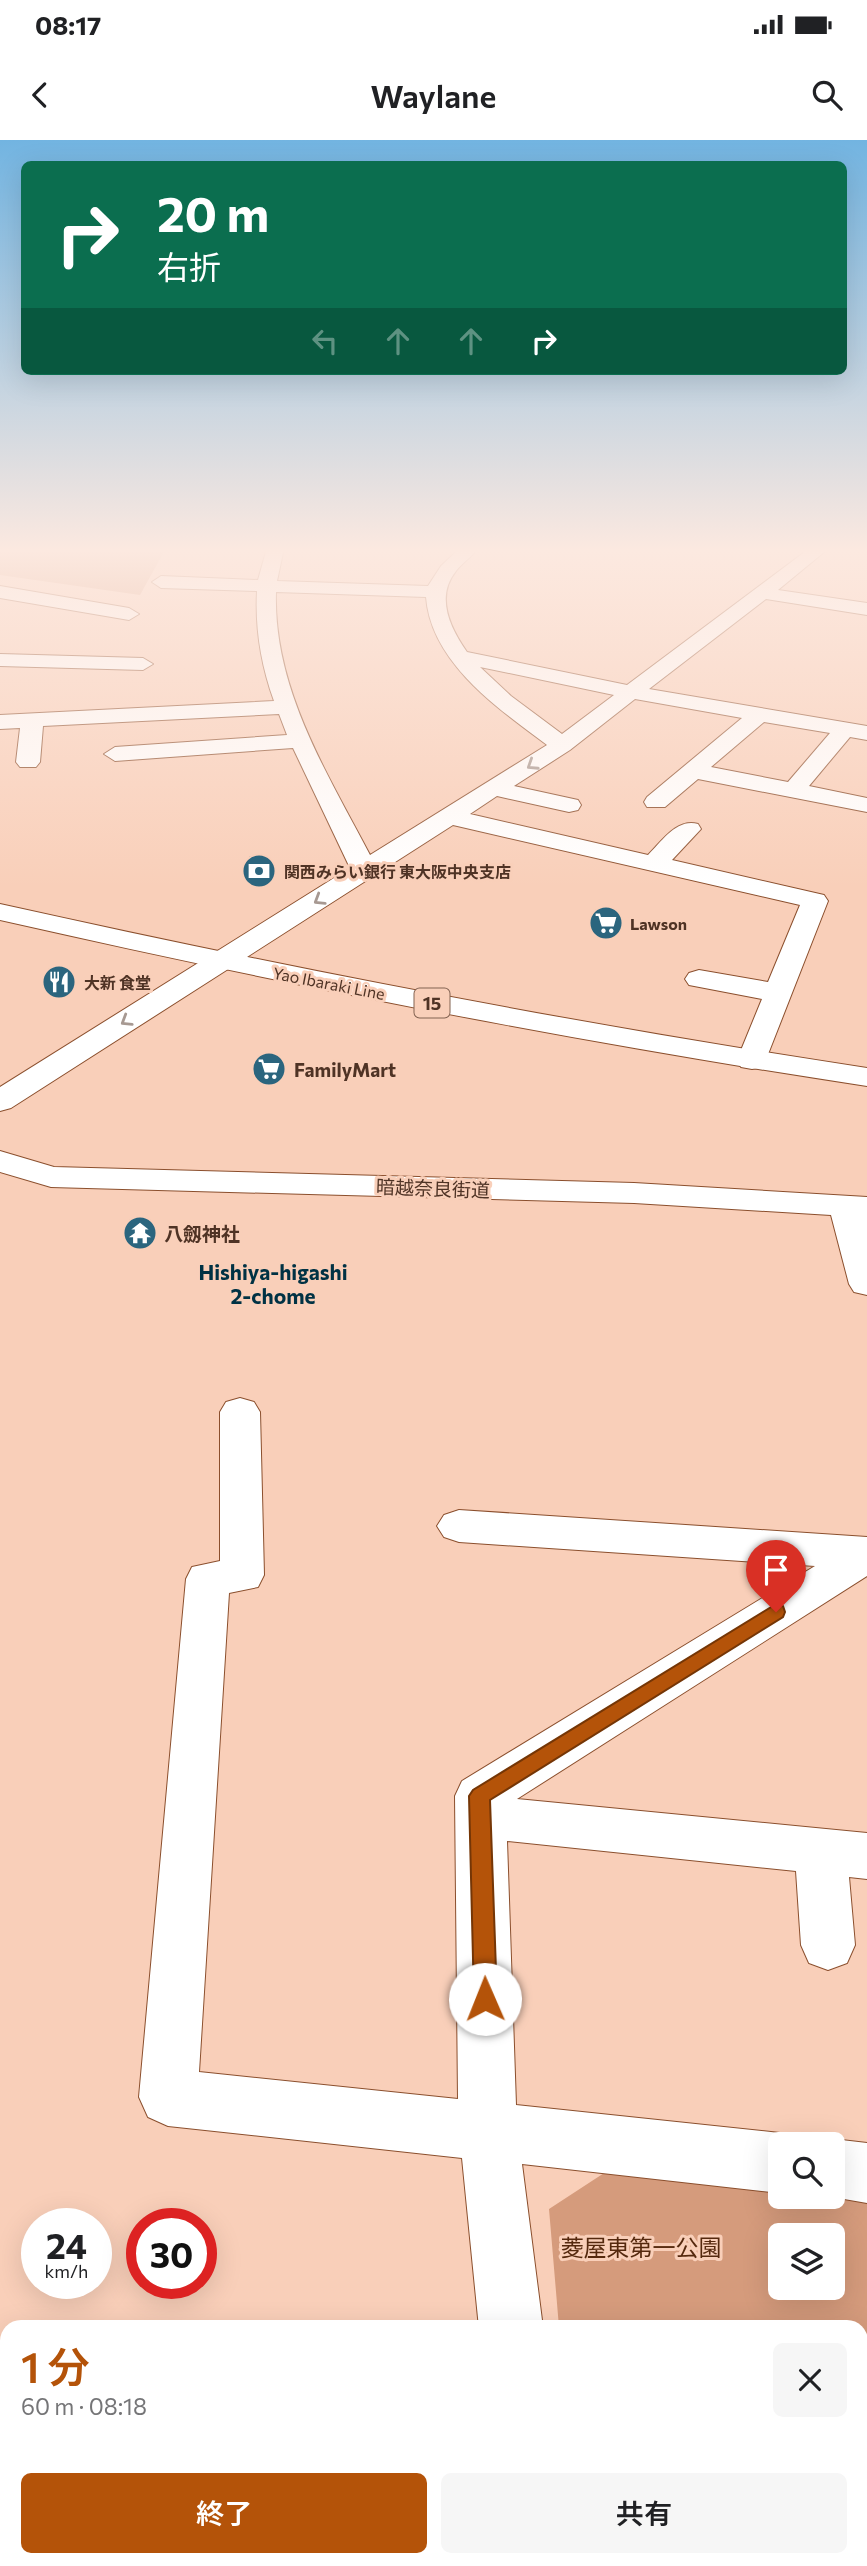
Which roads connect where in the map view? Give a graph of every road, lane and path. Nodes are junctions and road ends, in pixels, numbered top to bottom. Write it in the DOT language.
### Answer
graph roads {
  1 [pos="43,661"];
  2 [pos="274,661"];
  3 [pos="466,661"];
  4 [pos="483,661"];
  5 [pos="676,661"];
  6 [pos="143,664"];
  7 [pos="635,693"];
  8 [pos="285,707"];
  9 [pos="760,714"];
  10 [pos="32,721"];
  11 [pos="0,722"];
  12 [pos="857,727"];
  13 [pos="302,741"];
  14 [pos="562,745"];
  15 [pos="115,754"];
  16 [pos="28,762"];
  17 [pos="694,771"];
  18 [pos="496,789"];
  19 [pos="793,791"];
  20 [pos="656,802"];
  21 [pos="569,805"];
  22 [pos="867,805"];
  23 [pos="452,817"];
  24 [pos="689,829"];
  25 [pos="653,864"];
  26 [pos="365,871"];
  27 [pos="0,912"];
  28 [pos="221,962"];
  29 [pos="699,979"];
  30 [pos="779,992"];
  31 [pos="752,1060"];
  32 [pos="867,1077"];
  33 [pos="0,1101"];
  34 [pos="0,1161"];
  35 [pos="856,1206"];
  36 [pos="867,1284"];
  37 [pos="240,1412"];
  38 [pos="459,1527"];
  39 [pos="867,1554"];
  40 [pos="481,1817"];
  41 [pos="844,1854"];
  42 [pos="828,1945"];
  43 [pos="488,2129"];
  44 [pos="768,2162"];
  45 [pos="845,2170"];
  46 [pos="867,2173"];
  47 [pos="510,2320"];
  1 -- 6 [label="street"];
  2 -- 8 [label="street"];
  3 -- 14 [label="street"];
  4 -- 7 [label="street"];
  5 -- 7 [label="street"];
  7 -- 9 [label="street"];
  7 -- 14 [label="street"];
  8 -- 10 [label="street"];
  8 -- 13 [label="street"];
  9 -- 12 [label="street"];
  9 -- 17 [label="street"];
  10 -- 11 [label="street"];
  10 -- 16 [label="street"];
  12 -- 19 [label="street"];
  13 -- 15 [label="street"];
  13 -- 26 [label="street"];
  14 -- 18 [label="street, one-way"];
  17 -- 19 [label="street"];
  17 -- 20 [label="street"];
  18 -- 21 [label="street"];
  18 -- 23 [label="street"];
  19 -- 22 [label="street"];
  23 -- 25 [label="street"];
  23 -- 26 [label="street"];
  24 -- 25 [label="street"];
  25 -- 30 [label="street"];
  26 -- 28 [label="street, one-way"];
  27 -- 28 [label="street, Yao Ibaraki Line / 15"];
  28 -- 31 [label="street, Yao Ibaraki Line / 15"];
  28 -- 33 [label="street, one-way"];
  29 -- 30 [label="street"];
  30 -- 31 [label="street"];
  31 -- 32 [label="street, Yao Ibaraki Line / 15"];
  34 -- 35 [label="street, 暗越奈良街道"];
  35 -- 36 [label="street"];
  37 -- 43 [label="street"];
  38 -- 39 [label="street"];
  39 -- 40 [label="street"];
  40 -- 41 [label="street"];
  40 -- 43 [label="street"];
  41 -- 42 [label="street"];
  43 -- 44 [label="street"];
  43 -- 47 [label="street"];
  45 -- 46 [label="street"];
}
